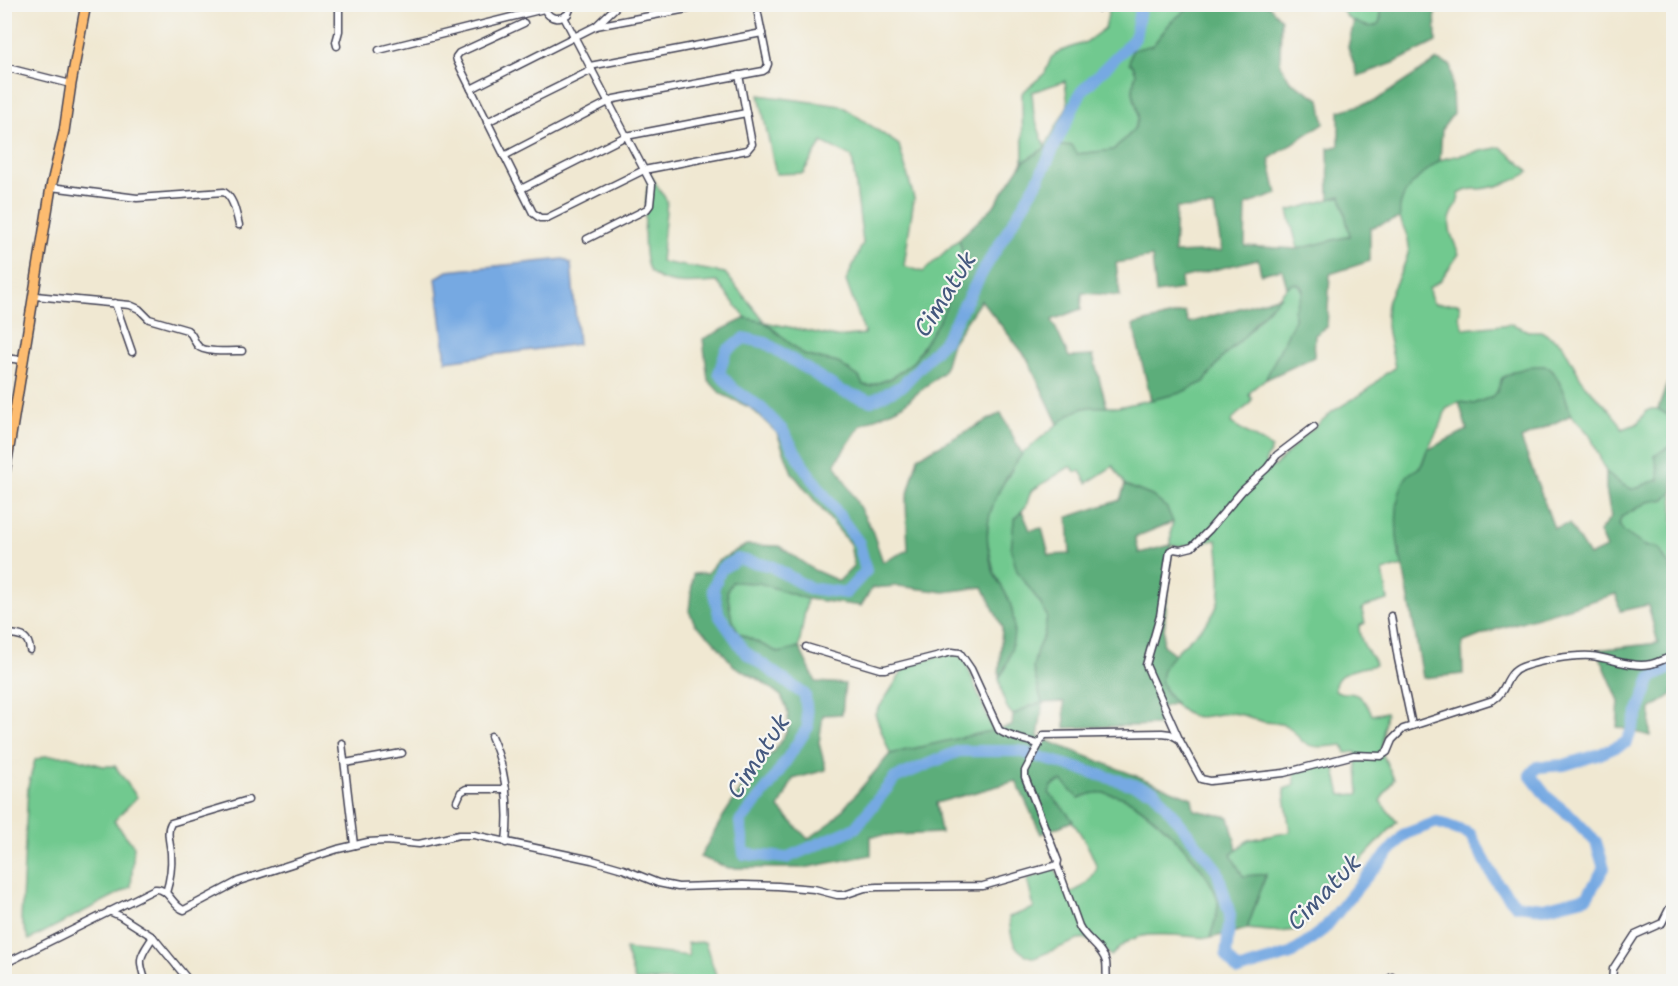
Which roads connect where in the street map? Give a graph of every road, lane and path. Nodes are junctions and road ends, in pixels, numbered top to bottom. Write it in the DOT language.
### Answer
graph roads {
  1 [pos="86,4"];
  2 [pos="339,4"];
  3 [pos="572,4"];
  4 [pos="619,4"];
  5 [pos="714,4"];
  6 [pos="756,4"];
  7 [pos="1089,4"];
  8 [pos="1099,4"];
  9 [pos="544,7"];
  10 [pos="564,17"];
  11 [pos="524,23"];
  12 [pos="596,26"];
  13 [pos="762,33"];
  14 [pos="574,37"];
  15 [pos="337,46"];
  16 [pos="379,50"];
  17 [pos="4,67"];
  18 [pos="591,68"];
  19 [pos="739,75"];
  20 [pos="70,84"];
  21 [pos="471,89"];
  22 [pos="609,102"];
  23 [pos="746,113"];
  24 [pos="487,122"];
  25 [pos="626,136"];
  26 [pos="504,156"];
  27 [pos="644,170"];
  28 [pos="51,188"];
  29 [pos="521,189"];
  30 [pos="239,225"];
  31 [pos="587,239"];
  32 [pos="34,296"];
  33 [pos="115,303"];
  34 [pos="242,351"];
  35 [pos="132,352"];
  36 [pos="4,358"];
  37 [pos="23,360"];
  38 [pos="1314,427"];
  39 [pos="4,479"];
  40 [pos="1391,616"];
  41 [pos="4,633"];
  42 [pos="806,647"];
  43 [pos="30,650"];
  44 [pos="1674,656"];
  45 [pos="1412,725"];
  46 [pos="491,736"];
  47 [pos="1179,739"];
  48 [pos="342,743"];
  49 [pos="1037,746"];
  50 [pos="402,753"];
  51 [pos="345,763"];
  52 [pos="506,789"];
  53 [pos="248,800"];
  54 [pos="457,801"];
  55 [pos="507,843"];
  56 [pos="354,845"];
  57 [pos="1058,865"];
  58 [pos="166,893"];
  59 [pos="1674,907"];
  60 [pos="109,911"];
  61 [pos="153,937"];
  62 [pos="4,964"];
  63 [pos="1392,977"];
  64 [pos="146,981"];
  65 [pos="190,981"];
  66 [pos="1107,981"];
  67 [pos="1384,981"];
  68 [pos="1612,981"];
  1 -- 20 [label="main road"];
  2 -- 15 [label="street"];
  3 -- 10 [label="street"];
  4 -- 12 [label="street"];
  5 -- 12 [label="street"];
  6 -- 13 [label="street"];
  7 -- 8 [label="street"];
  9 -- 10 [label="street"];
  9 -- 16 [label="street"];
  10 -- 14 [label="street"];
  11 -- 21 [label="street"];
  12 -- 14 [label="street"];
  13 -- 18 [label="street"];
  13 -- 19 [label="street"];
  14 -- 18 [label="street"];
  14 -- 21 [label="street"];
  17 -- 20 [label="street"];
  18 -- 22 [label="street"];
  18 -- 24 [label="street"];
  19 -- 22 [label="street"];
  19 -- 23 [label="street"];
  20 -- 28 [label="main road"];
  21 -- 24 [label="street"];
  22 -- 25 [label="street"];
  22 -- 26 [label="street"];
  23 -- 25 [label="street"];
  23 -- 27 [label="street"];
  24 -- 26 [label="street"];
  25 -- 27 [label="street"];
  25 -- 29 [label="street"];
  26 -- 29 [label="street"];
  27 -- 29 [label="street"];
  27 -- 31 [label="street"];
  28 -- 30 [label="street"];
  28 -- 32 [label="main road"];
  32 -- 33 [label="street"];
  32 -- 37 [label="main road"];
  33 -- 34 [label="street"];
  33 -- 35 [label="street"];
  36 -- 37 [label="street"];
  37 -- 39 [label="main road"];
  38 -- 47 [label="street"];
  40 -- 45 [label="street"];
  41 -- 43 [label="street"];
  42 -- 49 [label="street"];
  44 -- 45 [label="street"];
  45 -- 47 [label="street"];
  46 -- 52 [label="street"];
  47 -- 49 [label="street"];
  48 -- 51 [label="street"];
  49 -- 57 [label="street"];
  50 -- 51 [label="street"];
  51 -- 56 [label="street"];
  52 -- 54 [label="street"];
  52 -- 55 [label="street"];
  53 -- 58 [label="street"];
  55 -- 56 [label="street"];
  55 -- 57 [label="street"];
  56 -- 58 [label="street"];
  57 -- 66 [label="street"];
  58 -- 60 [label="street"];
  59 -- 68 [label="street"];
  60 -- 61 [label="street"];
  60 -- 62 [label="street"];
  61 -- 64 [label="street"];
  61 -- 65 [label="street"];
  63 -- 67 [label="street"];
}
